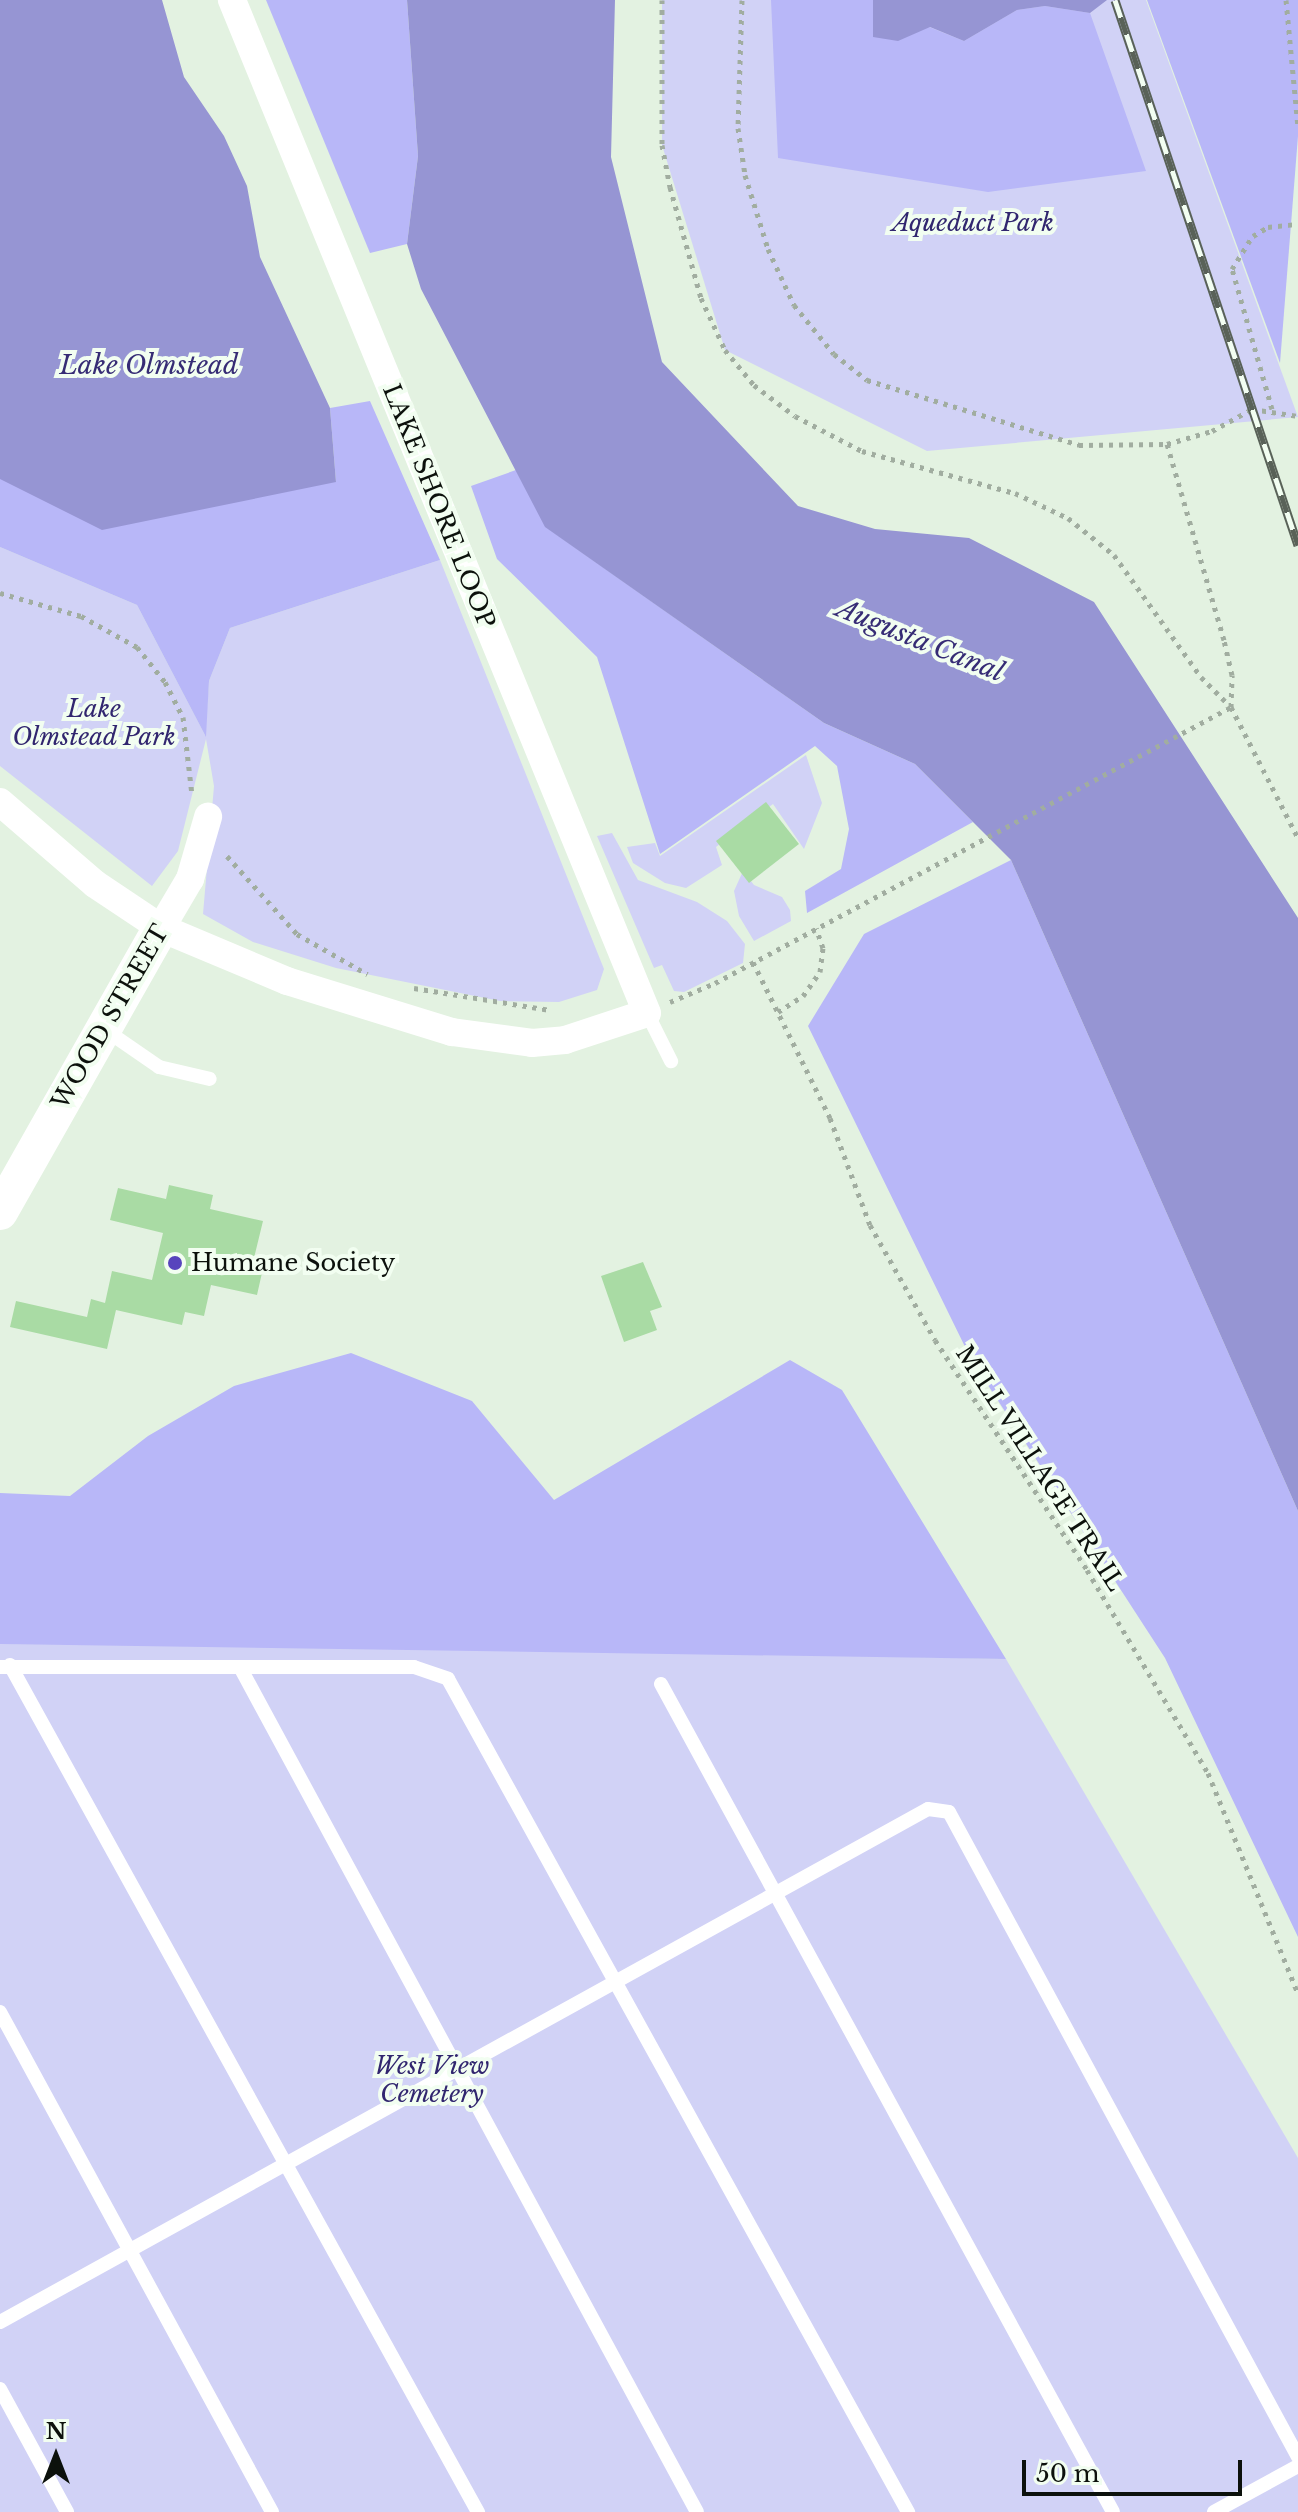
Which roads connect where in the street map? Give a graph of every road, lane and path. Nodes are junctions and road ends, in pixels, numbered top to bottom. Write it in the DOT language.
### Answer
graph roads {
  1 [pos="232,0"];
  2 [pos="662,0"];
  3 [pos="742,0"];
  4 [pos="1286,0"];
  5 [pos="1298,127"];
  6 [pos="1298,224"];
  7 [pos="1272,410"];
  8 [pos="1298,416"];
  9 [pos="1167,444"];
  10 [pos="0,593"];
  11 [pos="1231,707"];
  12 [pos="0,802"];
  13 [pos="208,817"];
  14 [pos="1298,838"];
  15 [pos="161,928"];
  16 [pos="816,928"];
  17 [pos="753,962"];
  18 [pos="373,977"];
  19 [pos="403,985"];
  20 [pos="656,1003"];
  21 [pos="562,1011"];
  22 [pos="778,1012"];
  23 [pos="104,1028"];
  24 [pos="671,1061"];
  25 [pos="210,1079"];
  26 [pos="0,1212"];
  27 [pos="5,1666"];
  28 [pos="241,1669"];
  29 [pos="661,1684"];
  30 [pos="774,1892"];
  31 [pos="613,1981"];
  32 [pos="1298,1993"];
  33 [pos="0,2012"];
  34 [pos="460,2066"];
  35 [pos="284,2163"];
  36 [pos="129,2249"];
  37 [pos="0,2322"];
  38 [pos="0,2389"];
  39 [pos="1298,2457"];
  40 [pos="1298,2466"];
  41 [pos="67,2512"];
  42 [pos="272,2512"];
  43 [pos="478,2512"];
  44 [pos="697,2512"];
  45 [pos="908,2512"];
  46 [pos="1113,2512"];
  47 [pos="1214,2512"];
  1 -- 20 [label="street, LAKE SHORE LOOP"];
  2 -- 11 [label="path"];
  3 -- 9 [label="path"];
  4 -- 5 [label="path"];
  6 -- 7 [label="path"];
  7 -- 8 [label="path"];
  7 -- 9 [label="path"];
  9 -- 11 [label="path"];
  10 -- 13 [label="path"];
  11 -- 14 [label="path"];
  11 -- 16 [label="path"];
  12 -- 15 [label="street"];
  13 -- 15 [label="street, WOOD STREET"];
  13 -- 18 [label="path"];
  15 -- 20 [label="street"];
  15 -- 23 [label="street, WOOD STREET"];
  16 -- 17 [label="path"];
  16 -- 22 [label="path"];
  17 -- 20 [label="path"];
  17 -- 22 [label="path, MILL VILLAGE TRAIL"];
  19 -- 21 [label="path"];
  20 -- 24 [label="lane"];
  22 -- 32 [label="path, MILL VILLAGE TRAIL"];
  23 -- 25 [label="lane"];
  23 -- 26 [label="street, WOOD STREET"];
  27 -- 28 [label="lane"];
  27 -- 35 [label="lane"];
  28 -- 31 [label="lane"];
  28 -- 34 [label="lane"];
  29 -- 30 [label="lane"];
  30 -- 31 [label="lane"];
  30 -- 39 [label="lane"];
  30 -- 46 [label="lane"];
  31 -- 34 [label="lane"];
  31 -- 45 [label="lane"];
  33 -- 36 [label="lane"];
  34 -- 35 [label="lane"];
  34 -- 44 [label="lane"];
  35 -- 36 [label="lane"];
  35 -- 43 [label="lane"];
  36 -- 37 [label="lane"];
  36 -- 42 [label="lane"];
  38 -- 41 [label="lane"];
  40 -- 47 [label="lane"];
}
